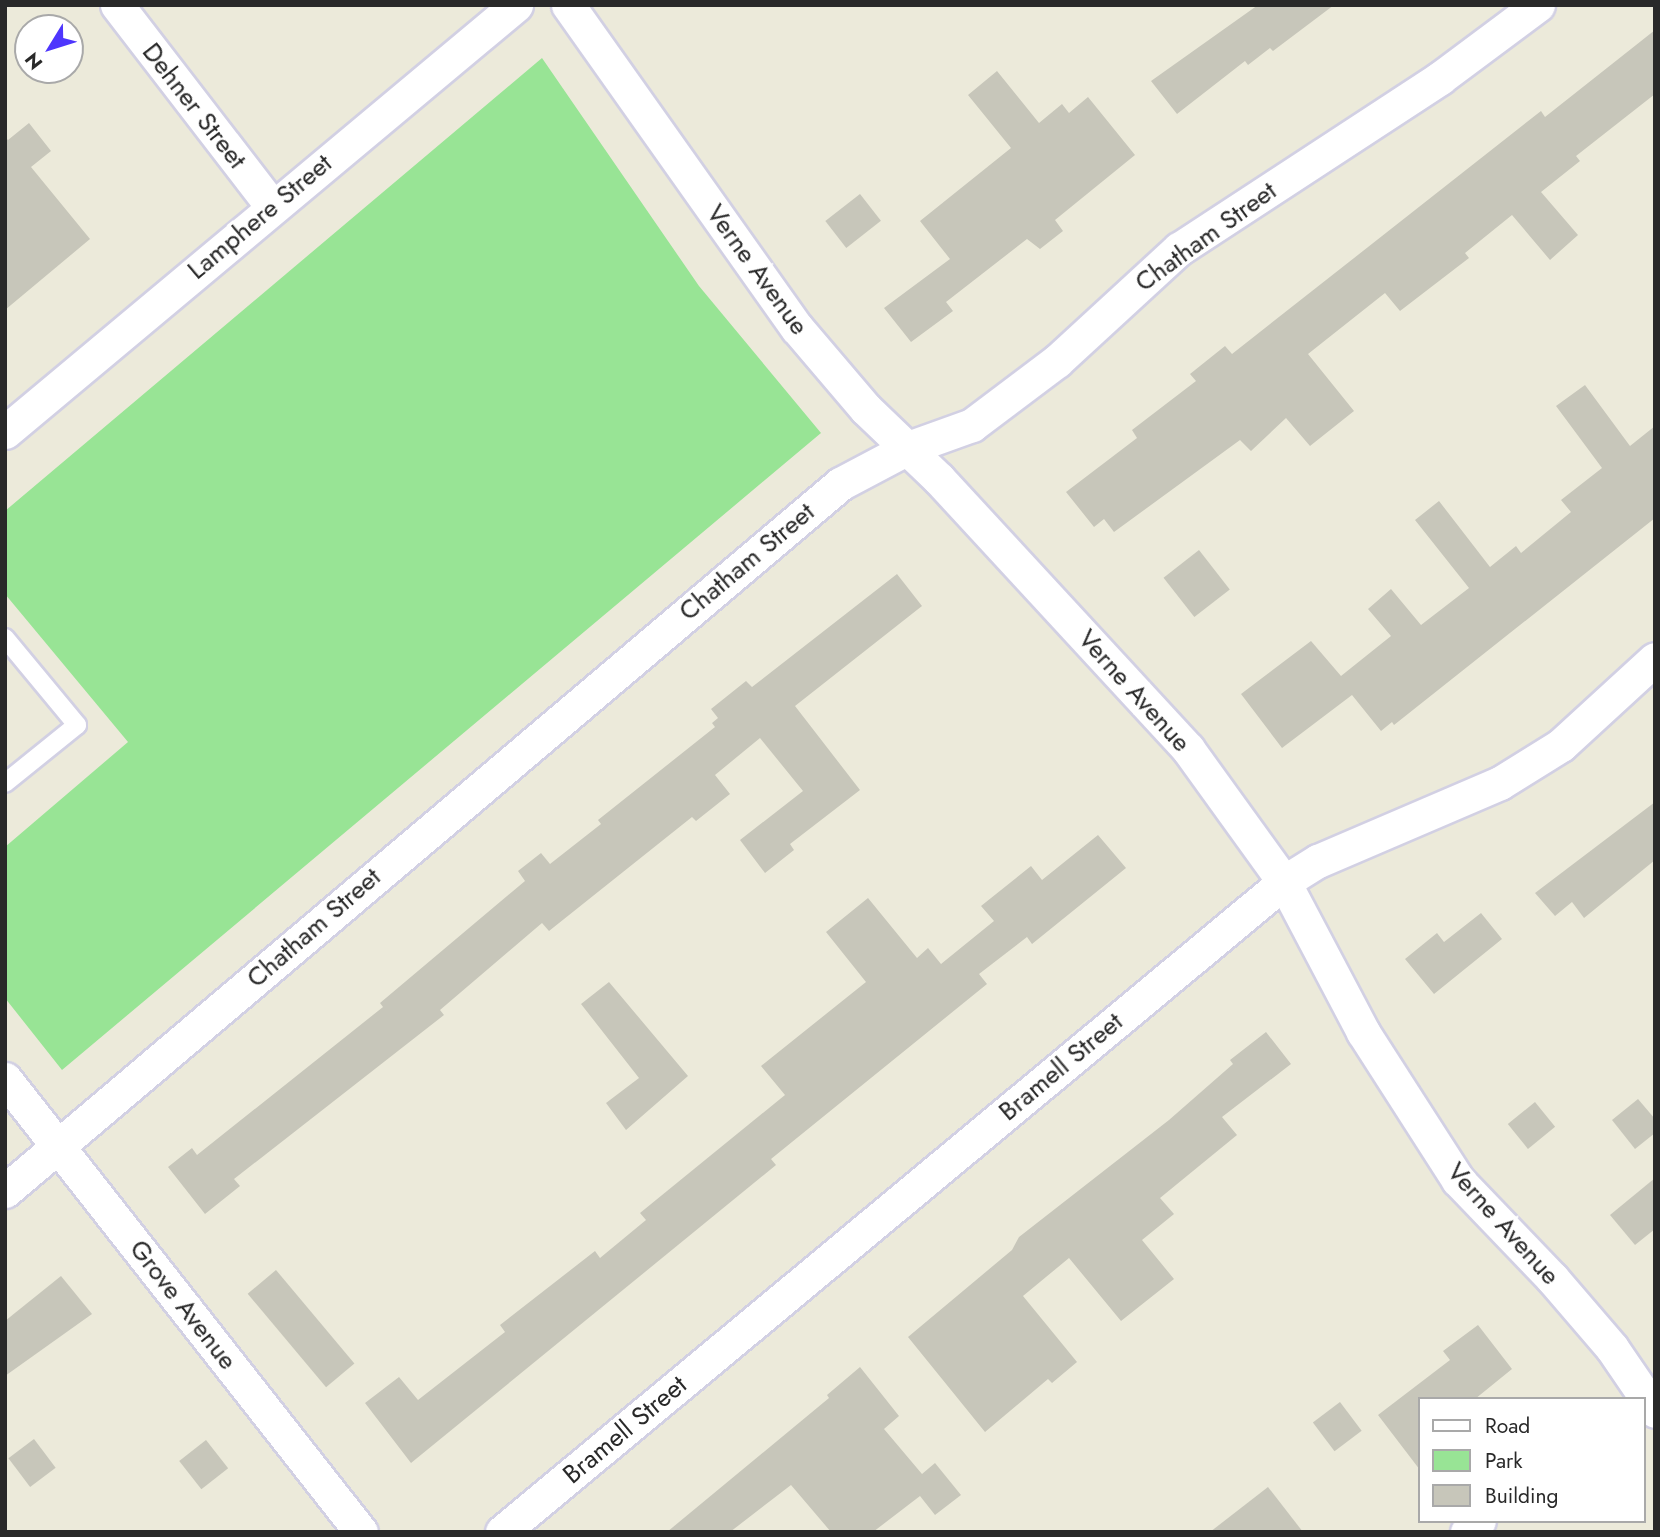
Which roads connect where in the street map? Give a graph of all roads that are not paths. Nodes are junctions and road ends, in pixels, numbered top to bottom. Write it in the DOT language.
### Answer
graph roads {
  1 [pos="117,5"];
  2 [pos="516,5"];
  3 [pos="568,5"];
  4 [pos="1538,5"];
  5 [pos="272,206"];
  6 [pos="5,432"];
  7 [pos="908,448"];
  8 [pos="5,638"];
  9 [pos="1655,659"];
  10 [pos="5,783"];
  11 [pos="1284,882"];
  12 [pos="5,1079"];
  13 [pos="58,1147"];
  14 [pos="5,1191"];
  15 [pos="1643,1391"];
  16 [pos="360,1532"];
  17 [pos="502,1532"];
  1 -- 5 [label="street, Dehner Street"];
  2 -- 5 [label="street, Lamphere Street"];
  3 -- 7 [label="street, Verne Avenue"];
  4 -- 7 [label="street, Chatham Street"];
  5 -- 6 [label="street, Lamphere Street"];
  7 -- 11 [label="street, Verne Avenue"];
  7 -- 13 [label="street, Chatham Street"];
  8 -- 10 [label="lane"];
  9 -- 11 [label="street, Bramell Street"];
  11 -- 15 [label="street, Verne Avenue"];
  11 -- 17 [label="street, Bramell Street"];
  12 -- 13 [label="street, Grove Avenue"];
  13 -- 14 [label="street, Chatham Street"];
  13 -- 16 [label="street, Grove Avenue"];
}
